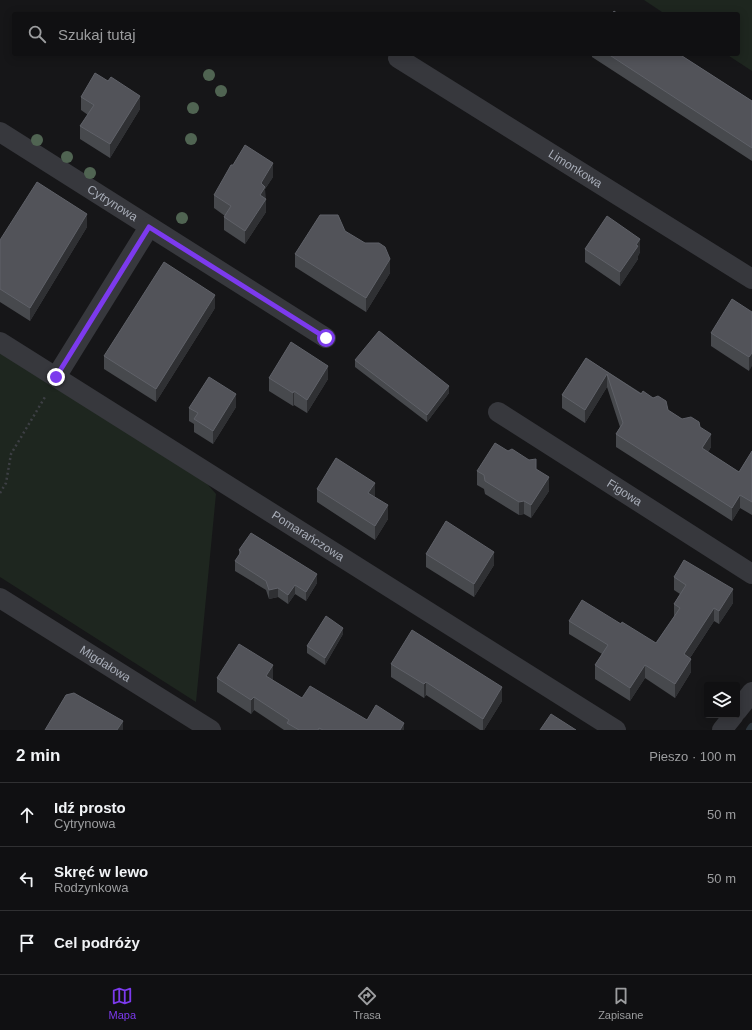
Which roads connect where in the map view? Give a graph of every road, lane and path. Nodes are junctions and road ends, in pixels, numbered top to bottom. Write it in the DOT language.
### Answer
graph roads {
  1 [pos="398,58"];
  2 [pos="0,132"];
  3 [pos="149,227"];
  4 [pos="752,279"];
  5 [pos="326,338"];
  6 [pos="0,342"];
  7 [pos="56,377"];
  8 [pos="498,412"];
  9 [pos="0,493"];
  10 [pos="752,574"];
  11 [pos="0,598"];
  12 [pos="752,692"];
  13 [pos="740,707"];
  14 [pos="732,718"];
  15 [pos="210,730"];
  16 [pos="616,730"];
  17 [pos="722,730"];
  1 -- 4 [label="street, Limonkowa"];
  2 -- 3 [label="street, Cytrynowa"];
  3 -- 5 [label="street, Cytrynowa"];
  3 -- 7 [label="street"];
  6 -- 7 [label="street, Pomarańczowa"];
  7 -- 9 [label="path"];
  7 -- 16 [label="street, Pomarańczowa"];
  8 -- 10 [label="street, Figowa"];
  11 -- 15 [label="street, Migdałowa"];
  12 -- 13 [label="street"];
  14 -- 17 [label="street"];
}
